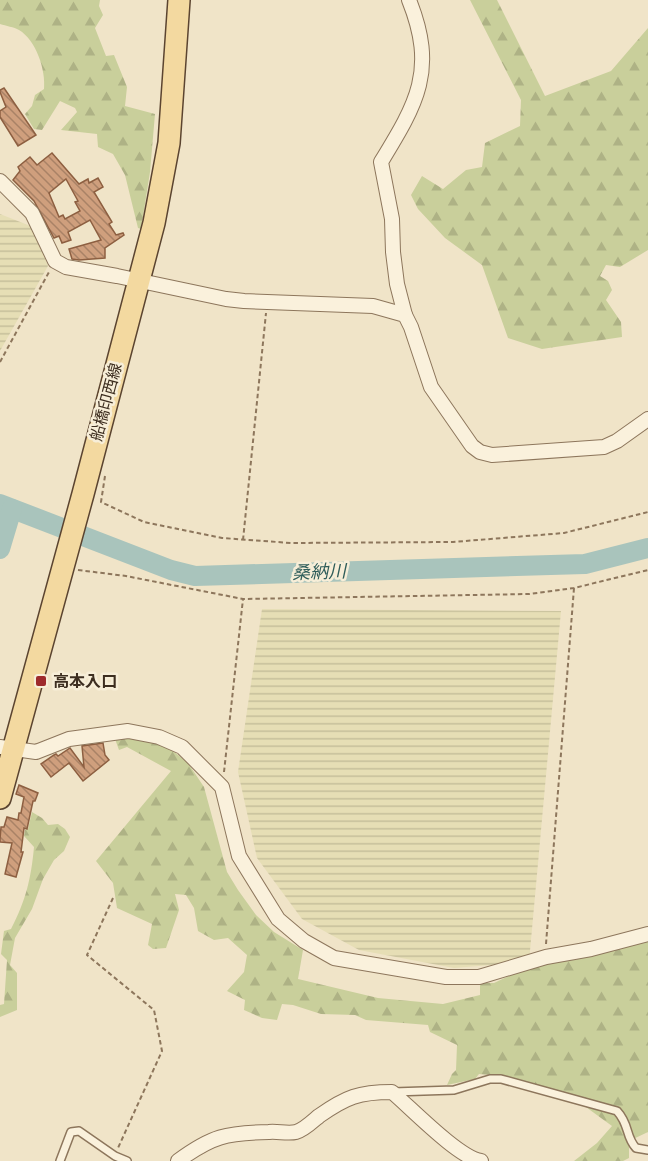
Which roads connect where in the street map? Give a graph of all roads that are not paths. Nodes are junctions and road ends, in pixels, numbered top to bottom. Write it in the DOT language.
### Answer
graph roads {
  1 [pos="179,0"];
  2 [pos="409,0"];
  3 [pos="0,181"];
  4 [pos="138,281"];
  5 [pos="405,315"];
  6 [pos="648,419"];
  7 [pos="6,749"];
  8 [pos="0,798"];
  9 [pos="648,934"];
  10 [pos="392,1092"];
  11 [pos="648,1150"];
  12 [pos="60,1161"];
  13 [pos="127,1161"];
  14 [pos="178,1161"];
  15 [pos="481,1161"];
  1 -- 4 [label="main road, 船橋印西線"];
  2 -- 5 [label="street"];
  3 -- 4 [label="street"];
  4 -- 5 [label="street"];
  4 -- 7 [label="main road, 船橋印西線"];
  5 -- 6 [label="street"];
  7 -- 8 [label="main road, 船橋印西線"];
  7 -- 9 [label="street"];
  10 -- 11 [label="lane"];
  10 -- 14 [label="street"];
  10 -- 15 [label="street"];
  12 -- 13 [label="lane"];
}
